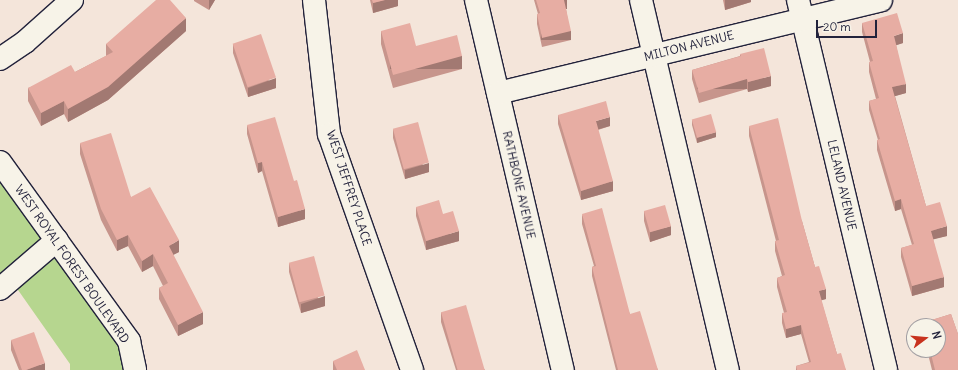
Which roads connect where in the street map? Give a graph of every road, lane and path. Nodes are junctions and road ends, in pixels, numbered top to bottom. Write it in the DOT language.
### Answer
graph roads {
  1 [pos="72,0"];
  2 [pos="314,0"];
  3 [pos="476,0"];
  4 [pos="641,0"];
  5 [pos="881,0"];
  6 [pos="800,9"];
  7 [pos="654,54"];
  8 [pos="0,59"];
  9 [pos="498,93"];
  10 [pos="0,162"];
  11 [pos="57,240"];
  12 [pos="0,289"];
  13 [pos="135,370"];
  14 [pos="412,370"];
  15 [pos="563,370"];
  16 [pos="728,370"];
  17 [pos="886,370"];
  1 -- 8 [label="street"];
  2 -- 14 [label="street, WEST JEFFREY PLACE"];
  3 -- 9 [label="street, RATHBONE AVENUE"];
  4 -- 7 [label="street"];
  5 -- 6 [label="street, MILTON AVENUE"];
  6 -- 7 [label="street, MILTON AVENUE"];
  6 -- 17 [label="street, LELAND AVENUE"];
  7 -- 9 [label="street, MILTON AVENUE"];
  7 -- 16 [label="street"];
  9 -- 15 [label="street, RATHBONE AVENUE"];
  10 -- 11 [label="street, WEST ROYAL FOREST BOULEVARD"];
  11 -- 12 [label="street"];
  11 -- 13 [label="street, WEST ROYAL FOREST BOULEVARD"];
}
